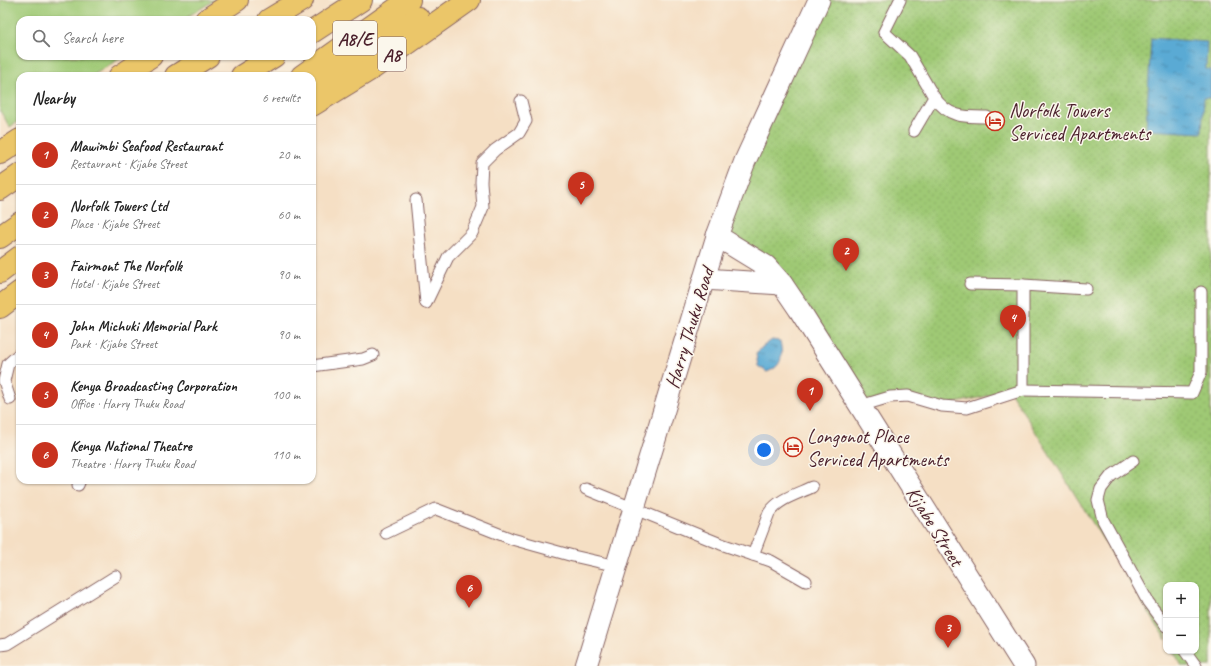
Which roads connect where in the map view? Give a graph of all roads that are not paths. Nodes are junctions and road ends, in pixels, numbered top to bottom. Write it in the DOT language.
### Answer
graph roads {
  1 [pos="237,0"];
  2 [pos="302,0"];
  3 [pos="361,0"];
  4 [pos="409,0"];
  5 [pos="446,0"];
  6 [pos="469,0"];
  7 [pos="819,0"];
  8 [pos="900,0"];
  9 [pos="212,16"];
  10 [pos="276,16"];
  11 [pos="316,29"];
  12 [pos="145,60"];
  13 [pos="202,60"];
  14 [pos="268,60"];
  15 [pos="126,72"];
  16 [pos="182,72"];
  17 [pos="248,72"];
  18 [pos="308,72"];
  19 [pos="316,83"];
  20 [pos="934,97"];
  21 [pos="521,101"];
  22 [pos="316,103"];
  23 [pos="987,117"];
  24 [pos="914,131"];
  25 [pos="16,143"];
  26 [pos="0,153"];
  27 [pos="16,179"];
  28 [pos="0,189"];
  29 [pos="416,200"];
  30 [pos="16,226"];
  31 [pos="717,236"];
  32 [pos="0,237"];
  33 [pos="16,260"];
  34 [pos="0,272"];
  35 [pos="704,279"];
  36 [pos="782,284"];
  37 [pos="970,284"];
  38 [pos="1023,285"];
  39 [pos="1086,289"];
  40 [pos="1201,292"];
  41 [pos="16,295"];
  42 [pos="0,307"];
  43 [pos="373,355"];
  44 [pos="16,357"];
  45 [pos="316,365"];
  46 [pos="1023,390"];
  47 [pos="10,399"];
  48 [pos="860,406"];
  49 [pos="1133,461"];
  50 [pos="812,487"];
  51 [pos="586,489"];
  52 [pos="634,508"];
  53 [pos="386,534"];
  54 [pos="753,555"];
  55 [pos="617,566"];
  56 [pos="116,576"];
  57 [pos="806,581"];
  58 [pos="1163,622"];
  59 [pos="0,645"];
  60 [pos="1187,654"];
  61 [pos="586,666"];
  62 [pos="1024,666"];
  63 [pos="1196,666"];
  1 -- 9 [label="highway"];
  2 -- 10 [label="highway"];
  3 -- 11 [label="highway, A8/E"];
  4 -- 18 [label="highway, A8/E"];
  5 -- 19 [label="highway"];
  6 -- 22 [label="highway, A8"];
  7 -- 31 [label="street, Harry Thuku Road"];
  8 -- 20 [label="lane"];
  12 -- 15 [label="highway"];
  13 -- 16 [label="highway"];
  14 -- 17 [label="highway"];
  20 -- 23 [label="lane"];
  20 -- 24 [label="lane"];
  21 -- 29 [label="lane"];
  25 -- 26 [label="highway"];
  27 -- 28 [label="highway"];
  30 -- 32 [label="highway"];
  31 -- 35 [label="street, Harry Thuku Road"];
  31 -- 36 [label="street, Kijabe Street"];
  33 -- 34 [label="highway"];
  35 -- 36 [label="street"];
  35 -- 52 [label="street, Harry Thuku Road"];
  36 -- 48 [label="street, Kijabe Street"];
  37 -- 38 [label="lane"];
  38 -- 39 [label="lane"];
  38 -- 46 [label="lane"];
  40 -- 46 [label="lane"];
  41 -- 42 [label="highway"];
  43 -- 45 [label="lane"];
  44 -- 47 [label="lane"];
  46 -- 48 [label="lane"];
  48 -- 62 [label="street, Kijabe Street"];
  49 -- 58 [label="lane"];
  50 -- 54 [label="lane"];
  51 -- 52 [label="lane"];
  52 -- 54 [label="lane"];
  52 -- 55 [label="street, Harry Thuku Road"];
  53 -- 55 [label="lane"];
  54 -- 57 [label="lane"];
  55 -- 61 [label="street, Harry Thuku Road"];
  56 -- 59 [label="lane"];
  60 -- 63 [label="lane"];
}
